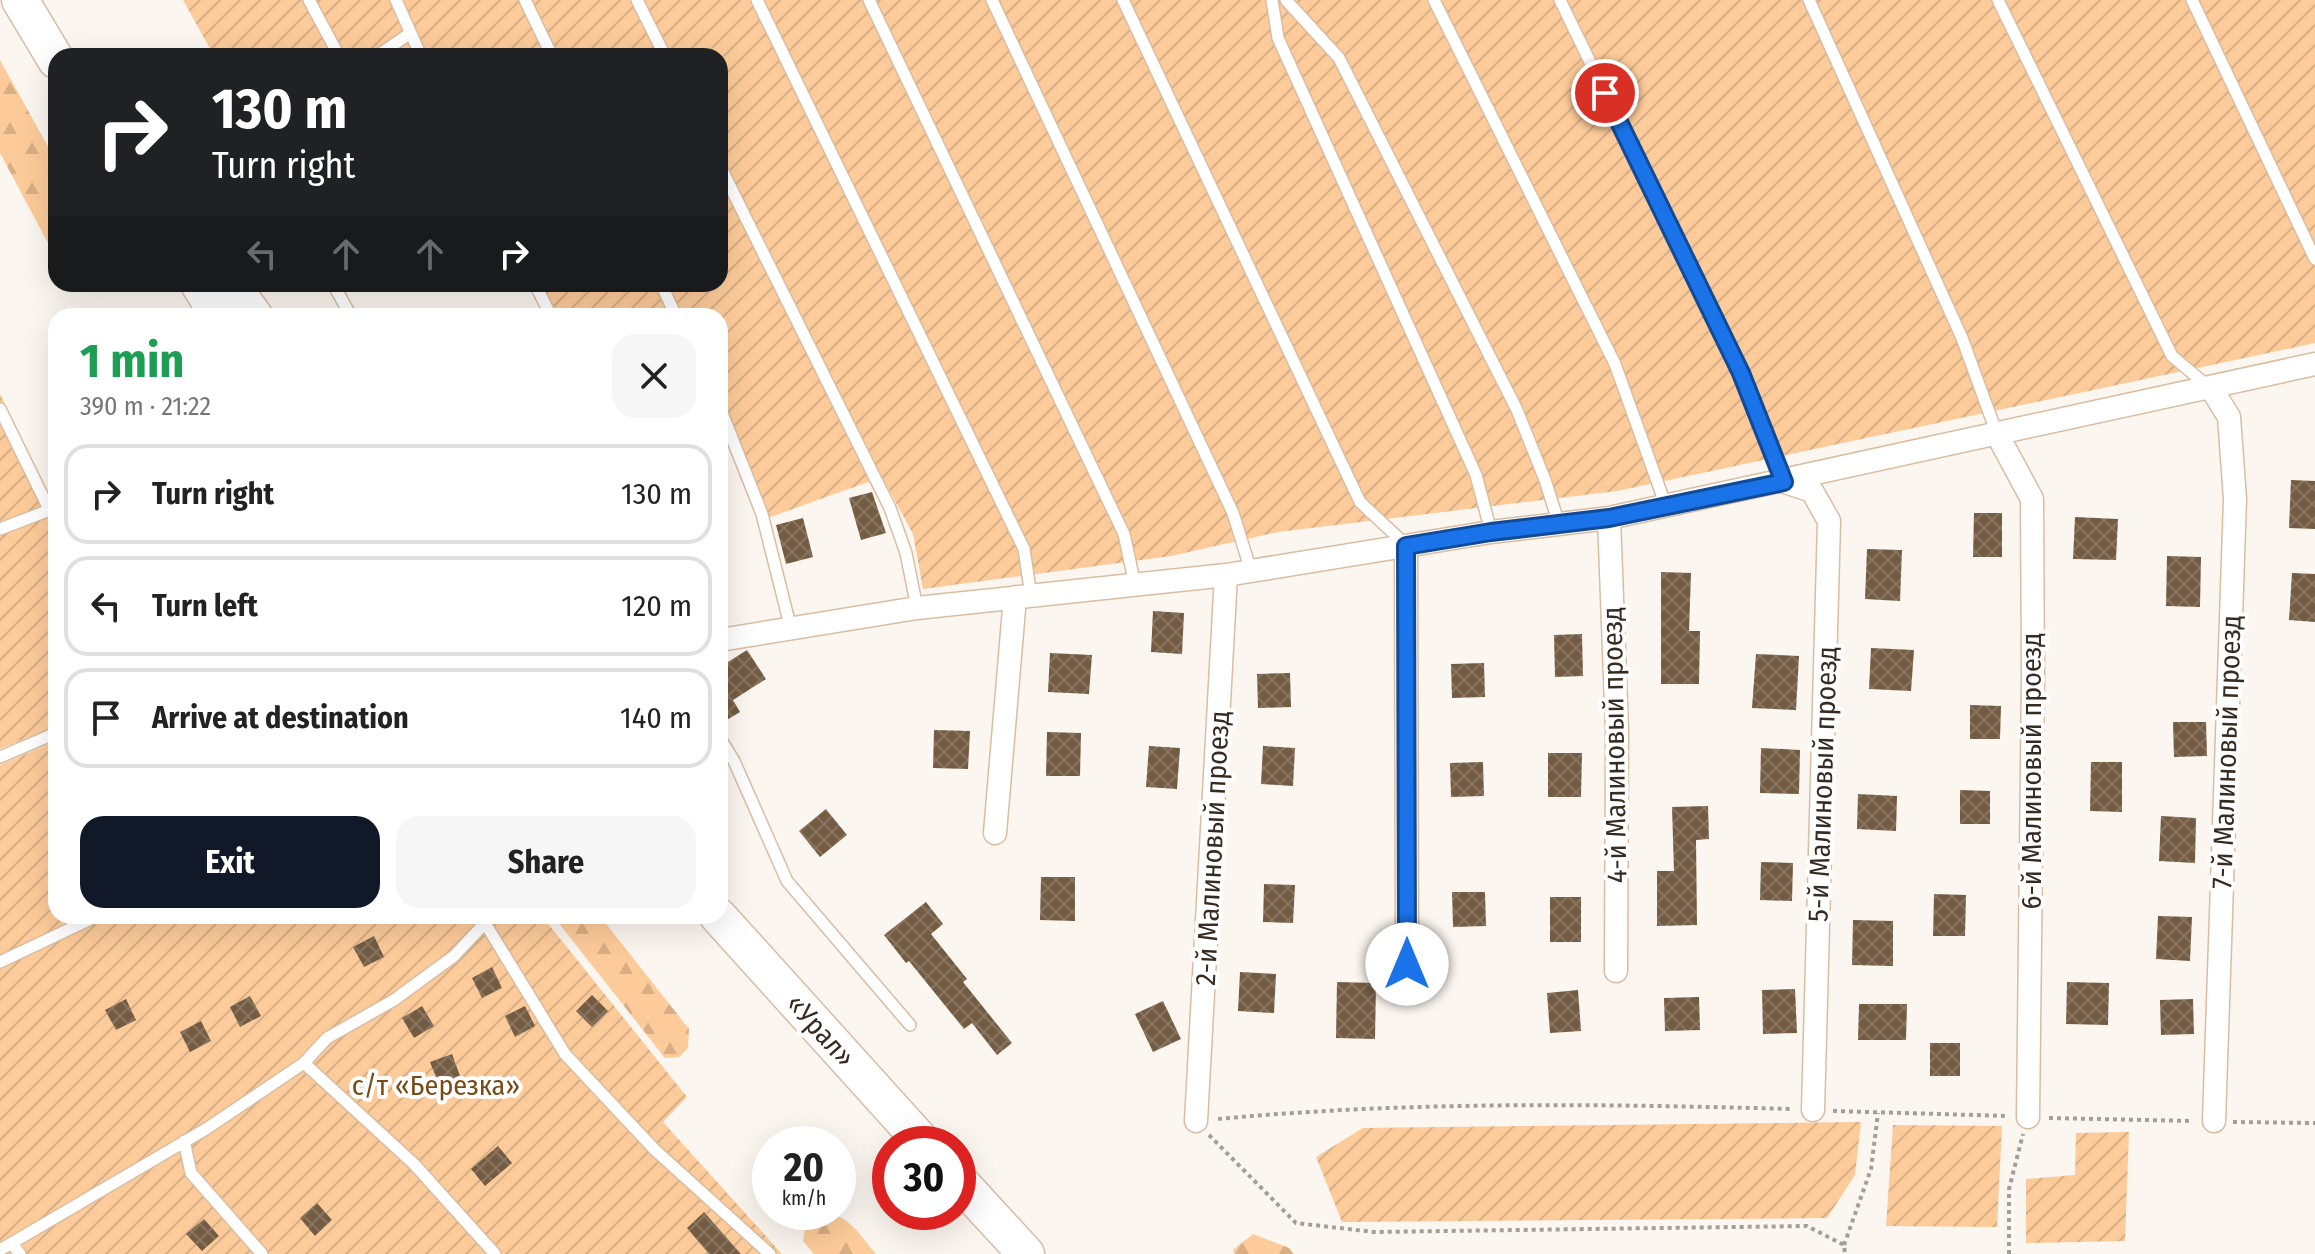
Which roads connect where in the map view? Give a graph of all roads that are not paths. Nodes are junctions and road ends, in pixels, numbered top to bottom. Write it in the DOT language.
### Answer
graph roads {
  1 [pos="20,0"];
  2 [pos="45,0"];
  3 [pos="309,0"];
  4 [pos="396,0"];
  5 [pos="525,0"];
  6 [pos="637,0"];
  7 [pos="757,0"];
  8 [pos="869,0"];
  9 [pos="992,0"];
  10 [pos="1123,0"];
  11 [pos="1272,0"];
  12 [pos="1286,0"];
  13 [pos="1434,0"];
  14 [pos="1560,0"];
  15 [pos="1809,0"];
  16 [pos="1998,0"];
  17 [pos="2192,0"];
  18 [pos="409,34"];
  19 [pos="49,48"];
  20 [pos="74,48"];
  21 [pos="335,48"];
  22 [pos="389,48"];
  23 [pos="417,48"];
  24 [pos="548,48"];
  25 [pos="661,48"];
  26 [pos="728,182"];
  27 [pos="2315,259"];
  28 [pos="2315,364"];
  29 [pos="2211,388"];
  30 [pos="0,409"];
  31 [pos="728,428"];
  32 [pos="1997,434"];
  33 [pos="1784,482"];
  34 [pos="48,500"];
  35 [pos="1666,506"];
  36 [pos="48,511"];
  37 [pos="1609,518"];
  38 [pos="1559,524"];
  39 [pos="0,529"];
  40 [pos="1491,532"];
  41 [pos="1406,546"];
  42 [pos="1251,571"];
  43 [pos="1226,575"];
  44 [pos="1135,585"];
  45 [pos="1023,597"];
  46 [pos="917,608"];
  47 [pos="792,629"];
  48 [pos="728,639"];
  49 [pos="48,736"];
  50 [pos="728,751"];
  51 [pos="0,757"];
  52 [pos="995,833"];
  53 [pos="80,924"];
  54 [pos="482,924"];
  55 [pos="488,924"];
  56 [pos="696,924"];
  57 [pos="725,924"];
  58 [pos="0,962"];
  59 [pos="1407,964"];
  60 [pos="1616,971"];
  61 [pos="910,1025"];
  62 [pos="304,1063"];
  63 [pos="1813,1110"];
  64 [pos="2028,1117"];
  65 [pos="1196,1121"];
  66 [pos="2214,1121"];
  67 [pos="880,1126"];
  68 [pos="908,1126"];
  69 [pos="184,1141"];
  70 [pos="976,1200"];
  71 [pos="975,1230"];
  72 [pos="12,1244"];
  73 [pos="0,1250"];
  74 [pos="20,1254"];
  75 [pos="262,1254"];
  76 [pos="495,1254"];
  77 [pos="770,1254"];
  78 [pos="997,1254"];
  79 [pos="1026,1254"];
  1 -- 19 [label="highway"];
  2 -- 20 [label="highway"];
  3 -- 21 [label="lane"];
  4 -- 18 [label="lane"];
  5 -- 24 [label="lane"];
  6 -- 25 [label="lane"];
  7 -- 45 [label="lane"];
  8 -- 44 [label="lane"];
  9 -- 42 [label="lane"];
  10 -- 41 [label="lane"];
  11 -- 40 [label="lane"];
  12 -- 38 [label="lane"];
  13 -- 35 [label="lane"];
  14 -- 33 [label="lane"];
  15 -- 32 [label="lane"];
  16 -- 29 [label="lane"];
  17 -- 27 [label="lane"];
  18 -- 22 [label="lane"];
  18 -- 23 [label="lane"];
  26 -- 46 [label="lane"];
  28 -- 29 [label="street"];
  29 -- 32 [label="street"];
  29 -- 66 [label="street, 7-й Малиновый проезд"];
  30 -- 34 [label="lane"];
  31 -- 47 [label="lane"];
  32 -- 33 [label="street"];
  32 -- 64 [label="street, 6-й Малиновый проезд"];
  33 -- 35 [label="street"];
  33 -- 63 [label="street, 5-й Малиновый проезд"];
  35 -- 37 [label="street"];
  36 -- 39 [label="lane"];
  37 -- 38 [label="street"];
  37 -- 60 [label="street, 4-й Малиновый проезд"];
  38 -- 40 [label="street"];
  40 -- 41 [label="street"];
  41 -- 42 [label="street"];
  41 -- 59 [label="street"];
  42 -- 43 [label="street"];
  43 -- 44 [label="street"];
  43 -- 65 [label="street, 2-й Малиновый проезд"];
  44 -- 45 [label="street"];
  45 -- 46 [label="street"];
  45 -- 52 [label="street"];
  46 -- 47 [label="street"];
  47 -- 48 [label="street"];
  49 -- 51 [label="lane"];
  50 -- 61 [label="lane"];
  53 -- 58 [label="lane"];
  54 -- 62 [label="lane"];
  55 -- 77 [label="lane"];
  56 -- 67 [label="highway, «Урал»"];
  57 -- 68 [label="highway, «Урал»"];
  62 -- 69 [label="lane"];
  62 -- 76 [label="lane"];
  69 -- 72 [label="lane"];
  69 -- 75 [label="lane"];
  70 -- 79 [label="highway"];
  71 -- 78 [label="highway"];
  72 -- 73 [label="lane"];
  72 -- 74 [label="lane"];
}
